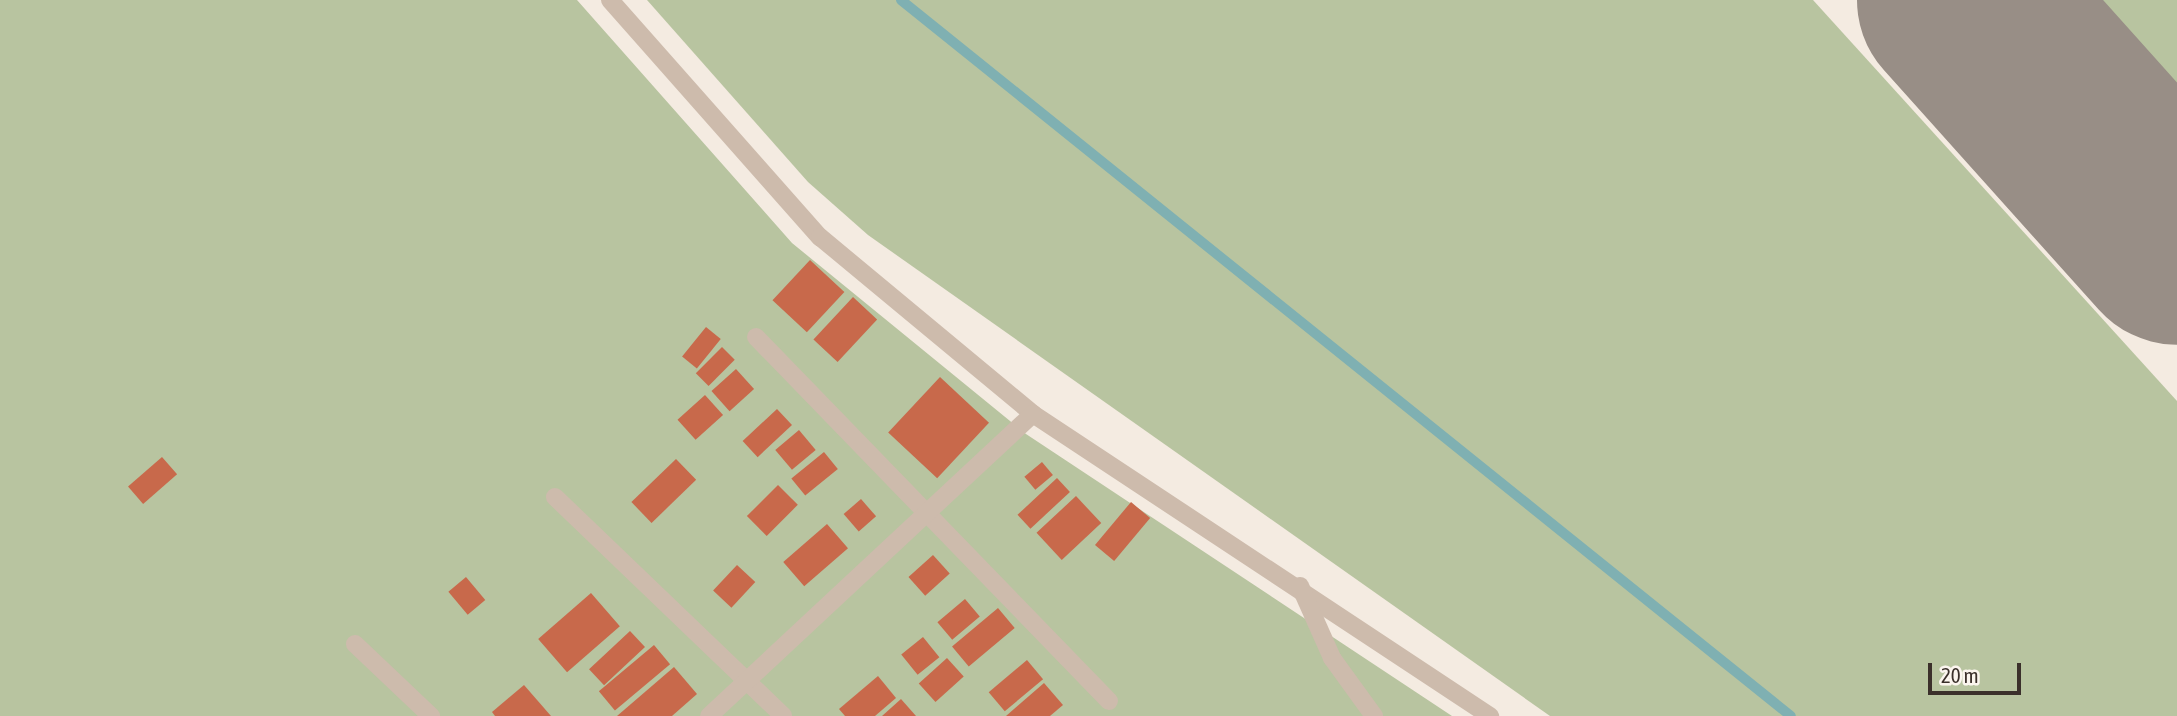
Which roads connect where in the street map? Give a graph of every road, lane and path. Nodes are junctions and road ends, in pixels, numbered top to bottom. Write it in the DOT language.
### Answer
graph roads {
  1 [pos="610,0"];
  2 [pos="756,337"];
  3 [pos="1033,414"];
  4 [pos="555,497"];
  5 [pos="926,513"];
  6 [pos="1300,586"];
  7 [pos="355,644"];
  8 [pos="749,678"];
  9 [pos="1109,701"];
  10 [pos="431,716"];
  11 [pos="709,716"];
  12 [pos="783,716"];
  13 [pos="1374,716"];
  14 [pos="1490,716"];
  1 -- 3 [label="street"];
  2 -- 5 [label="street"];
  3 -- 5 [label="street"];
  3 -- 6 [label="street"];
  4 -- 8 [label="street"];
  5 -- 8 [label="street"];
  5 -- 9 [label="street"];
  6 -- 13 [label="street"];
  6 -- 14 [label="street"];
  7 -- 10 [label="street"];
  8 -- 11 [label="street"];
  8 -- 12 [label="street"];
}
